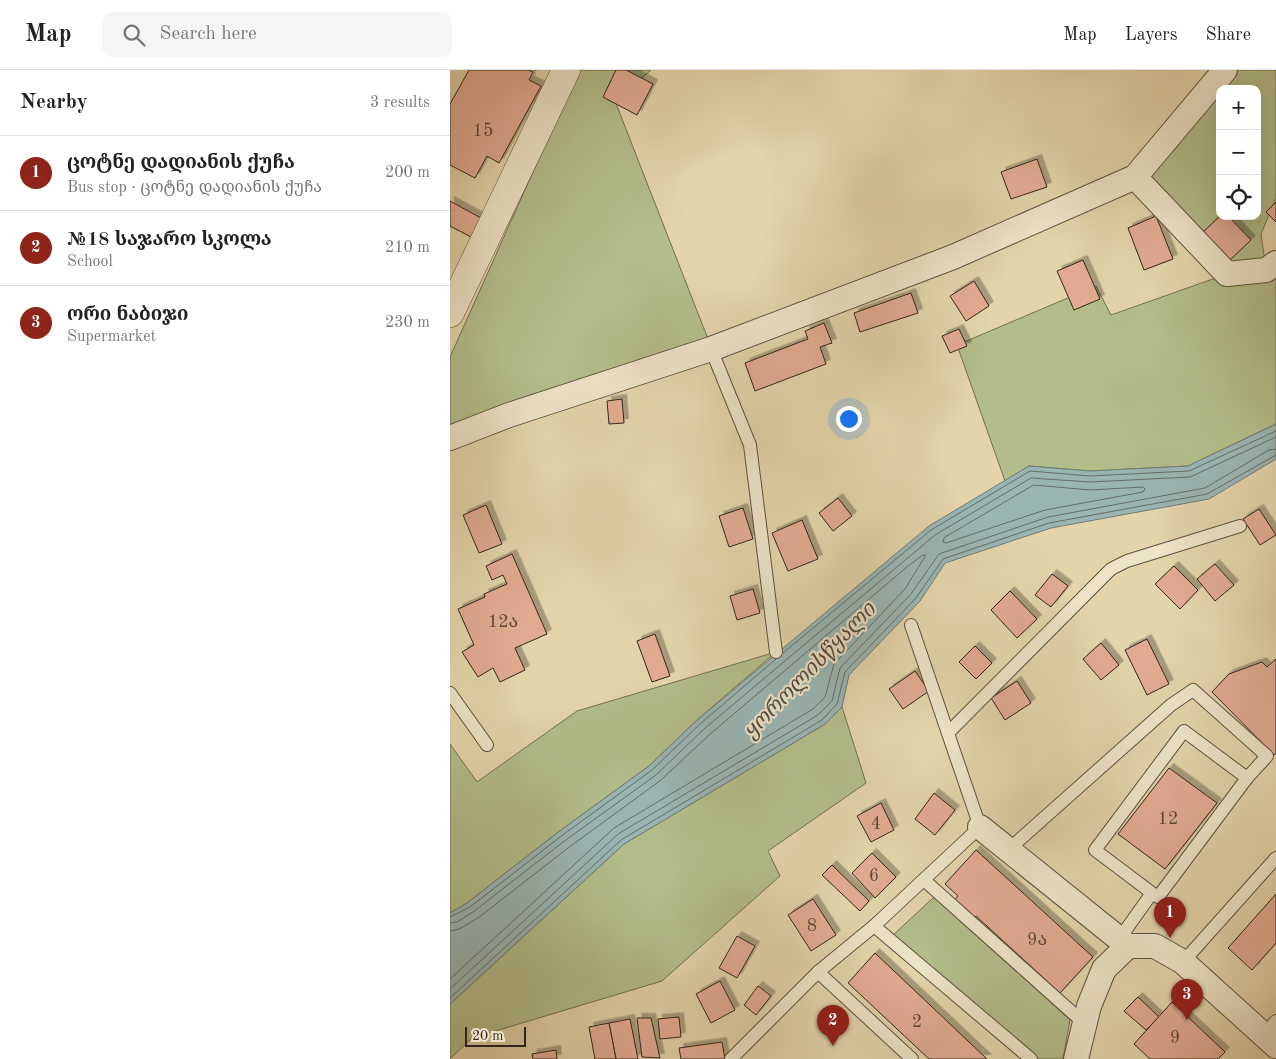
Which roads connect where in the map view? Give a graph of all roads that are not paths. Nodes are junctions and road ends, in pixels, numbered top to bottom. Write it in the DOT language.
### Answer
graph roads {
  1 [pos="566,70"];
  2 [pos="1225,70"];
  3 [pos="1135,177"];
  4 [pos="1276,262"];
  5 [pos="455,284"];
  6 [pos="450,313"];
  7 [pos="712,349"];
  8 [pos="450,438"];
  9 [pos="1240,526"];
  10 [pos="911,625"];
  11 [pos="776,652"];
  12 [pos="450,693"];
  13 [pos="948,733"];
  14 [pos="487,744"];
  15 [pos="1247,778"];
  16 [pos="980,827"];
  17 [pos="1008,850"];
  18 [pos="1276,858"];
  19 [pos="924,880"];
  20 [pos="1152,893"];
  21 [pos="874,926"];
  22 [pos="1124,942"];
  23 [pos="1183,962"];
  24 [pos="818,972"];
  25 [pos="1084,1024"];
  26 [pos="1272,1034"];
  27 [pos="731,1059"];
  28 [pos="912,1059"];
  29 [pos="1031,1059"];
  30 [pos="1076,1059"];
  1 -- 5 [label="street"];
  2 -- 3 [label="street"];
  3 -- 4 [label="street"];
  3 -- 7 [label="street"];
  5 -- 6 [label="street"];
  7 -- 8 [label="street"];
  7 -- 11 [label="lane"];
  9 -- 13 [label="lane"];
  10 -- 13 [label="lane"];
  12 -- 14 [label="lane"];
  13 -- 16 [label="lane"];
  15 -- 17 [label="lane"];
  15 -- 20 [label="lane"];
  15 -- 20 [label="lane"];
  16 -- 17 [label="street"];
  16 -- 19 [label="lane"];
  17 -- 22 [label="street"];
  18 -- 23 [label="lane"];
  19 -- 21 [label="lane"];
  19 -- 25 [label="lane"];
  20 -- 22 [label="lane"];
  21 -- 24 [label="lane"];
  21 -- 29 [label="lane"];
  22 -- 23 [label="street"];
  22 -- 25 [label="street"];
  23 -- 26 [label="street"];
  24 -- 27 [label="lane"];
  24 -- 28 [label="lane"];
  25 -- 30 [label="street"];
}
